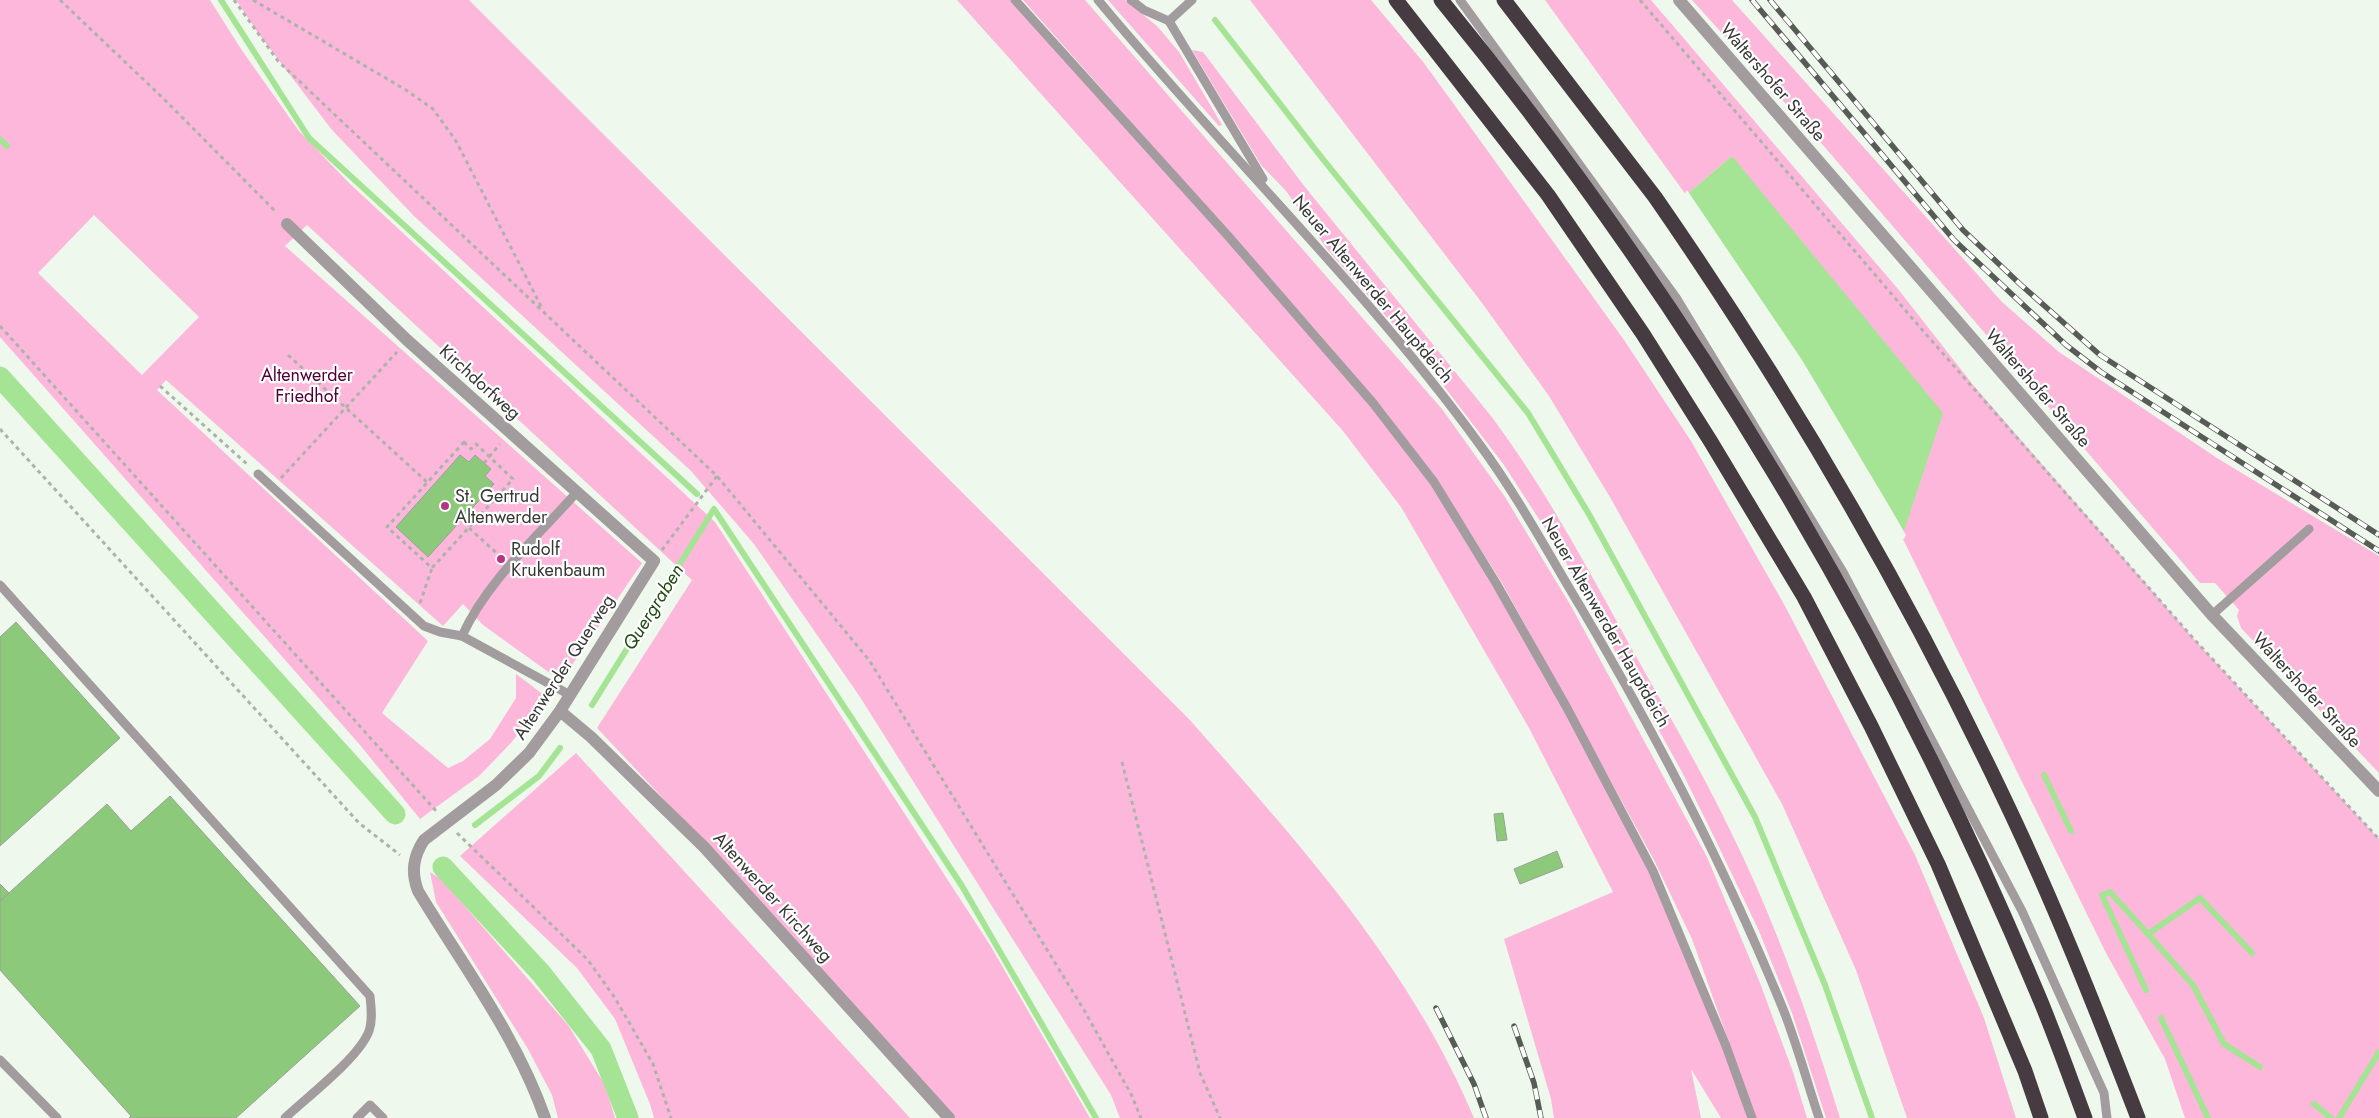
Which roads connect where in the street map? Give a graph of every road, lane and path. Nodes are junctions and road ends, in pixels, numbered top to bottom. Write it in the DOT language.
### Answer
graph roads {
  1 [pos="60,0"];
  2 [pos="234,0"];
  3 [pos="253,0"];
  4 [pos="1016,0"];
  5 [pos="1098,0"];
  6 [pos="1131,0"];
  7 [pos="1192,0"];
  8 [pos="1396,0"];
  9 [pos="1440,0"];
  10 [pos="1460,0"];
  11 [pos="1504,0"];
  12 [pos="1640,0"];
  13 [pos="1679,0"];
  14 [pos="1169,21"];
  15 [pos="1274,197"];
  16 [pos="287,224"];
  17 [pos="544,313"];
  18 [pos="0,326"];
  19 [pos="407,340"];
  20 [pos="288,354"];
  21 [pos="160,386"];
  22 [pos="346,408"];
  23 [pos="0,429"];
  24 [pos="500,444"];
  25 [pos="489,457"];
  26 [pos="484,463"];
  27 [pos="258,474"];
  28 [pos="718,476"];
  29 [pos="428,482"];
  30 [pos="273,488"];
  31 [pos="577,492"];
  32 [pos="469,528"];
  33 [pos="2309,529"];
  34 [pos="412,542"];
  35 [pos="408,546"];
  36 [pos="654,561"];
  37 [pos="510,566"];
  38 [pos="432,568"];
  39 [pos="0,585"];
  40 [pos="419,605"];
  41 [pos="2212,615"];
  42 [pos="462,636"];
  43 [pos="570,695"];
  44 [pos="560,711"];
  45 [pos="1122,762"];
  46 [pos="2379,791"];
  47 [pos="446,822"];
  48 [pos="2379,839"];
  49 [pos="414,860"];
  50 [pos="0,1060"];
  51 [pos="57,1118"];
  52 [pos="285,1118"];
  53 [pos="357,1118"];
  54 [pos="383,1118"];
  55 [pos="545,1118"];
  56 [pos="671,1118"];
  57 [pos="949,1118"];
  58 [pos="1140,1118"];
  59 [pos="1220,1118"];
  60 [pos="1752,1118"];
  61 [pos="1819,1118"];
  62 [pos="2041,1118"];
  63 [pos="2085,1118"];
  64 [pos="2107,1118"];
  65 [pos="2138,1118"];
  1 -- 16 [label="path"];
  2 -- 17 [label="path"];
  3 -- 17 [label="path"];
  4 -- 60 [label="lane"];
  5 -- 15 [label="lane, Neuer Altenwerder Hauptdeich"];
  6 -- 14 [label="lane"];
  7 -- 14 [label="lane"];
  8 -- 62 [label="highway"];
  9 -- 63 [label="highway"];
  10 -- 64 [label="lane"];
  11 -- 65 [label="highway"];
  12 -- 48 [label="path"];
  13 -- 41 [label="street, Waltershofer Straße"];
  14 -- 15 [label="lane, Neuer Altenwerder Hauptdeich"];
  15 -- 61 [label="lane, Neuer Altenwerder Hauptdeich"];
  16 -- 19 [label="street, Kirchdorfweg"];
  17 -- 28 [label="path"];
  18 -- 47 [label="path"];
  19 -- 22 [label="path"];
  19 -- 31 [label="street, Kirchdorfweg"];
  20 -- 22 [label="path"];
  21 -- 27 [label="path"];
  22 -- 29 [label="path"];
  22 -- 30 [label="path"];
  23 -- 49 [label="path"];
  24 -- 25 [label="path"];
  25 -- 26 [label="path"];
  25 -- 29 [label="path"];
  25 -- 32 [label="path"];
  27 -- 30 [label="lane"];
  28 -- 36 [label="path"];
  28 -- 58 [label="path"];
  29 -- 35 [label="path"];
  30 -- 42 [label="lane"];
  31 -- 36 [label="street, Kirchdorfweg"];
  31 -- 37 [label="lane"];
  32 -- 37 [label="path"];
  32 -- 38 [label="path"];
  33 -- 41 [label="lane"];
  34 -- 35 [label="path"];
  35 -- 38 [label="path"];
  36 -- 43 [label="street, Altenwerder Querweg"];
  37 -- 42 [label="lane"];
  38 -- 40 [label="path"];
  39 -- 52 [label="lane"];
  41 -- 46 [label="street, Waltershofer Straße"];
  42 -- 43 [label="lane"];
  43 -- 44 [label="street, Altenwerder Querweg"];
  44 -- 47 [label="street, Altenwerder Querweg"];
  44 -- 57 [label="street, Altenwerder Kirchweg"];
  45 -- 59 [label="path"];
  47 -- 49 [label="street, Altenwerder Querweg"];
  47 -- 56 [label="path"];
  49 -- 55 [label="street"];
  50 -- 51 [label="lane"];
  53 -- 54 [label="lane"];
}
